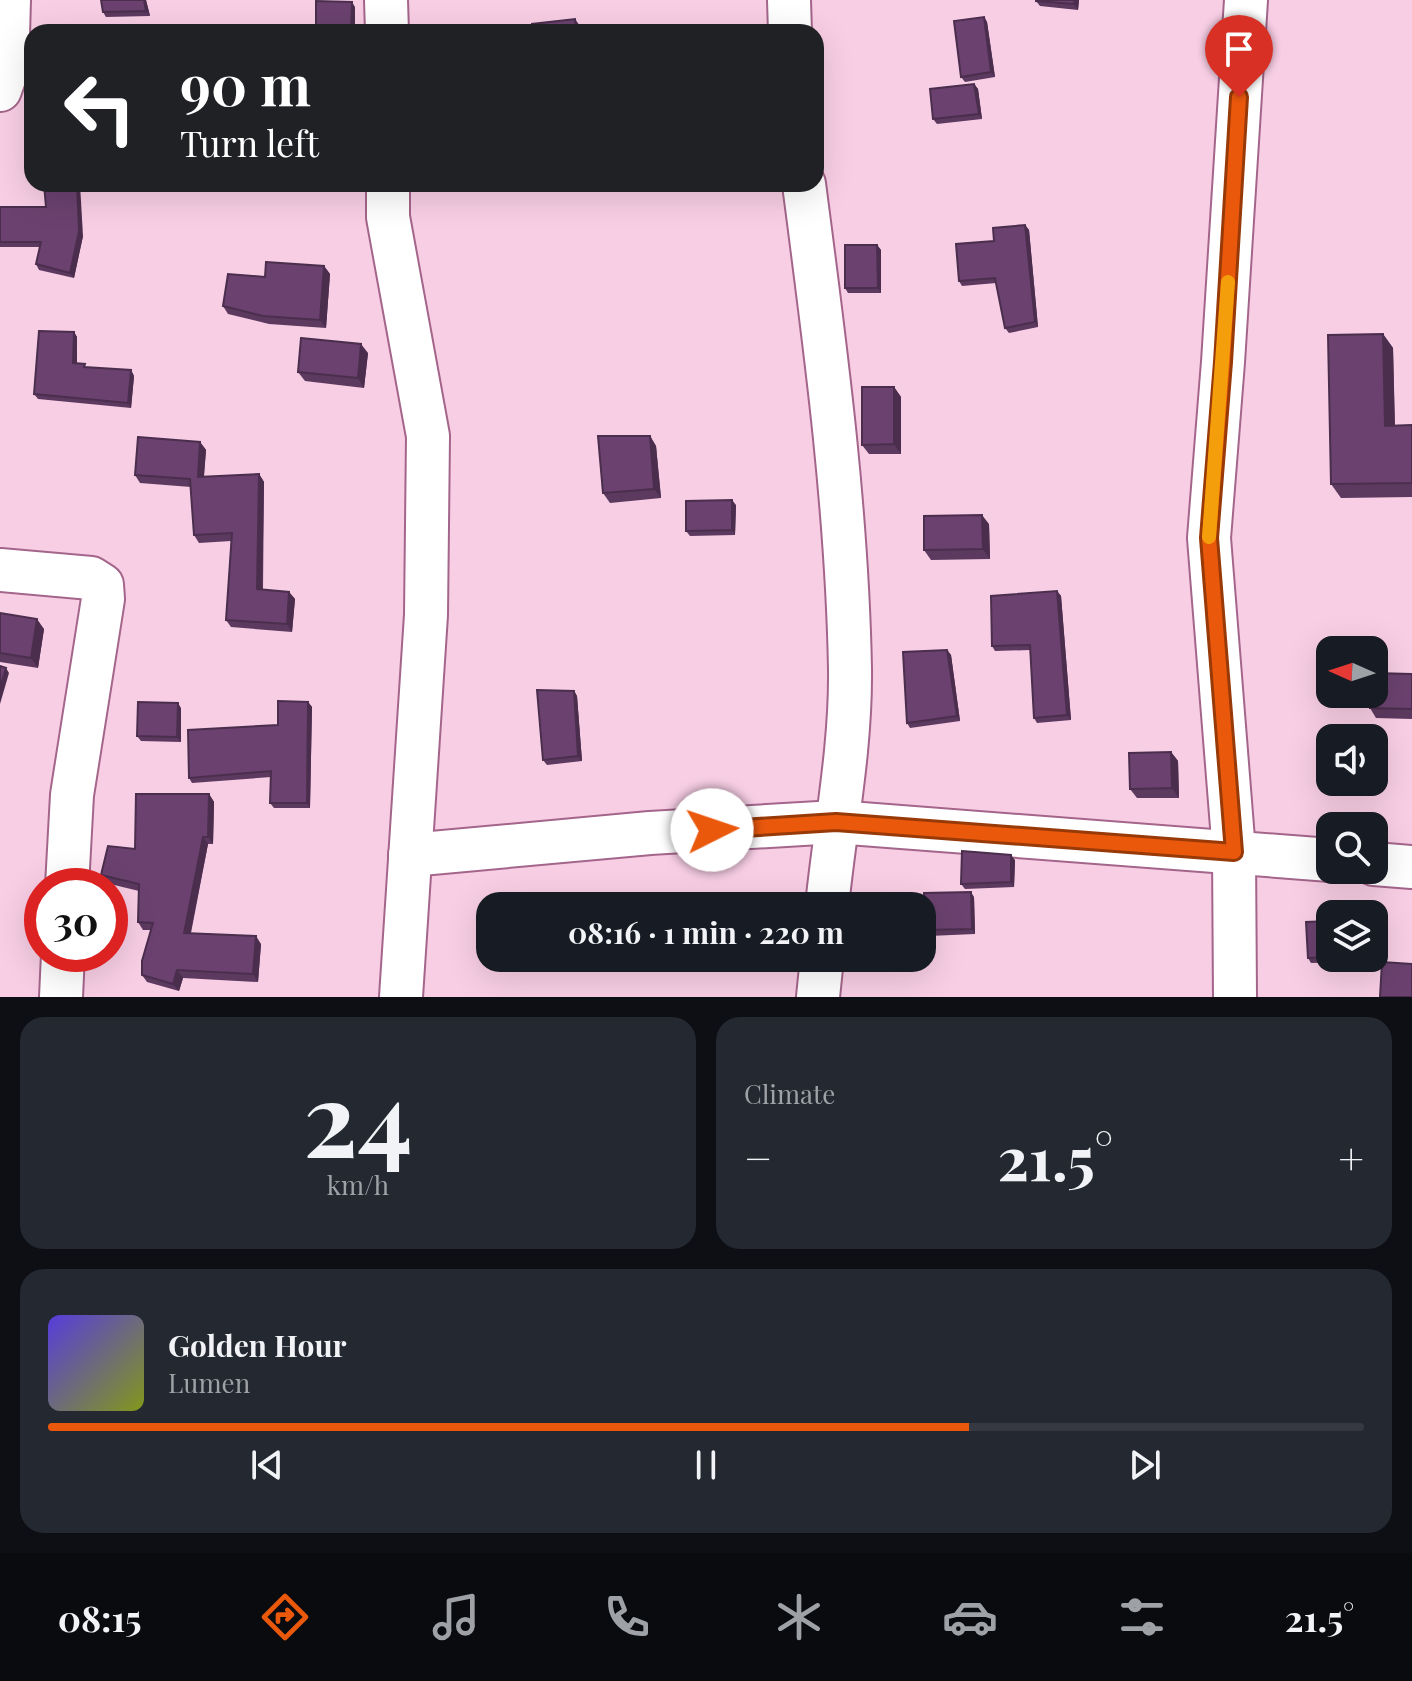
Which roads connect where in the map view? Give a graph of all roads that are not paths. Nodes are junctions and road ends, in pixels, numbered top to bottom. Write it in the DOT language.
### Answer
graph roads {
  1 [pos="9,0"];
  2 [pos="386,0"];
  3 [pos="789,0"];
  4 [pos="1246,0"];
  5 [pos="387,24"];
  6 [pos="790,24"];
  7 [pos="0,90"];
  8 [pos="388,192"];
  9 [pos="805,192"];
  10 [pos="0,570"];
  11 [pos="836,822"];
  12 [pos="1234,852"];
  13 [pos="410,855"];
  14 [pos="1316,859"];
  15 [pos="1388,865"];
  16 [pos="1412,867"];
  17 [pos="68,868"];
  18 [pos="828,892"];
  19 [pos="62,972"];
  20 [pos="821,972"];
  21 [pos="61,997"];
  22 [pos="401,997"];
  23 [pos="818,997"];
  24 [pos="1235,997"];
  1 -- 7 [label="street"];
  2 -- 5 [label="street"];
  3 -- 6 [label="street"];
  4 -- 12 [label="street"];
  8 -- 13 [label="street"];
  9 -- 11 [label="street"];
  10 -- 17 [label="street"];
  11 -- 12 [label="street"];
  11 -- 13 [label="street"];
  11 -- 18 [label="street"];
  12 -- 14 [label="street"];
  12 -- 24 [label="street"];
  13 -- 22 [label="street"];
  15 -- 16 [label="street"];
  19 -- 21 [label="street"];
  20 -- 23 [label="street"];
}
